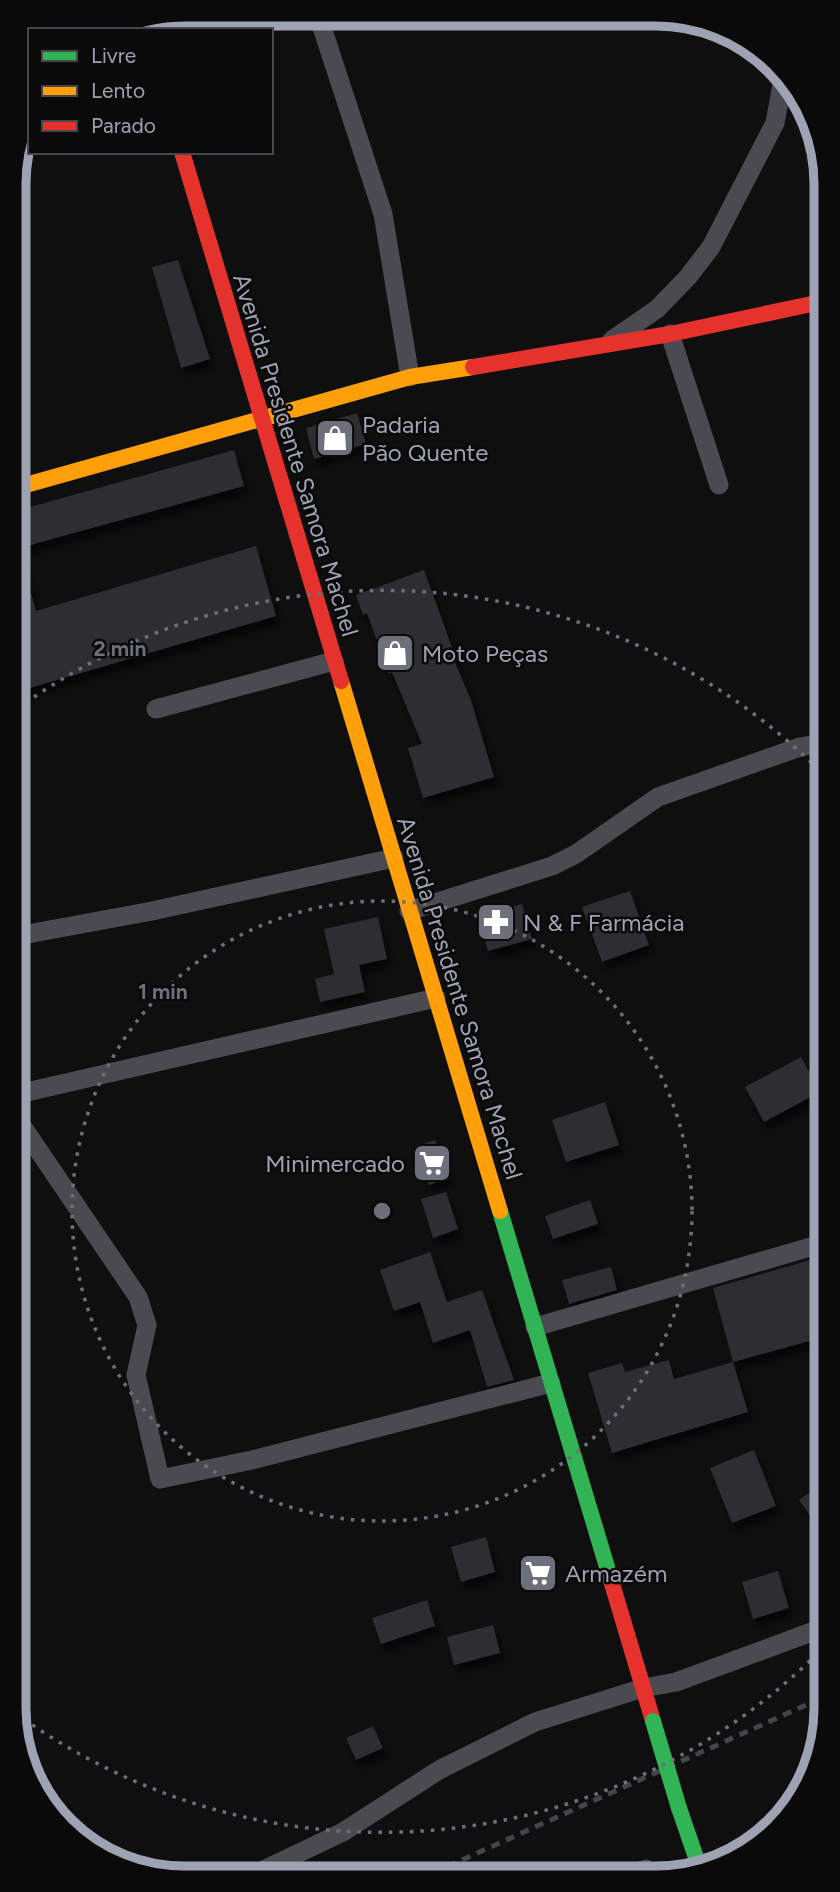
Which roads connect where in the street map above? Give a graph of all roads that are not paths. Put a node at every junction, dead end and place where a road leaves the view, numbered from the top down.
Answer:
1 (322, 26) edge
2 (781, 88) edge
3 (183, 154) edge
4 (814, 303) edge
5 (670, 334) junction
6 (610, 342) junction
7 (410, 377) junction
8 (261, 418) junction
9 (27, 485) edge
10 (719, 485) dead end
11 (334, 661) junction
12 (156, 709) dead end
13 (814, 745) edge
14 (394, 858) junction
15 (410, 911) junction
16 (27, 934) edge
17 (436, 998) junction
18 (26, 1092) edge
19 (26, 1132) edge
20 (813, 1246) edge
21 (535, 1326) junction
22 (551, 1383) junction
23 (813, 1631) edge
24 (643, 1688) junction
25 (695, 1860) edge
26 (272, 1866) edge

1 - 7 street
2 - 6 street
3 - 8 main road, Avenida Presidente Samora Machel
4 - 5 main road
5 - 6 main road
5 - 10 street
6 - 7 main road
7 - 8 main road
8 - 9 main road
8 - 11 main road, Avenida Presidente Samora Machel
11 - 12 street
11 - 14 main road, Avenida Presidente Samora Machel
13 - 15 street
14 - 15 main road, Avenida Presidente Samora Machel
14 - 16 street
15 - 17 main road, Avenida Presidente Samora Machel
17 - 18 street
17 - 21 main road, Avenida Presidente Samora Machel
19 - 22 street
20 - 21 street
21 - 22 main road, Avenida Presidente Samora Machel
22 - 24 main road, Avenida Presidente Samora Machel
23 - 24 street
24 - 25 main road, Avenida Presidente Samora Machel, bridge
24 - 26 street

